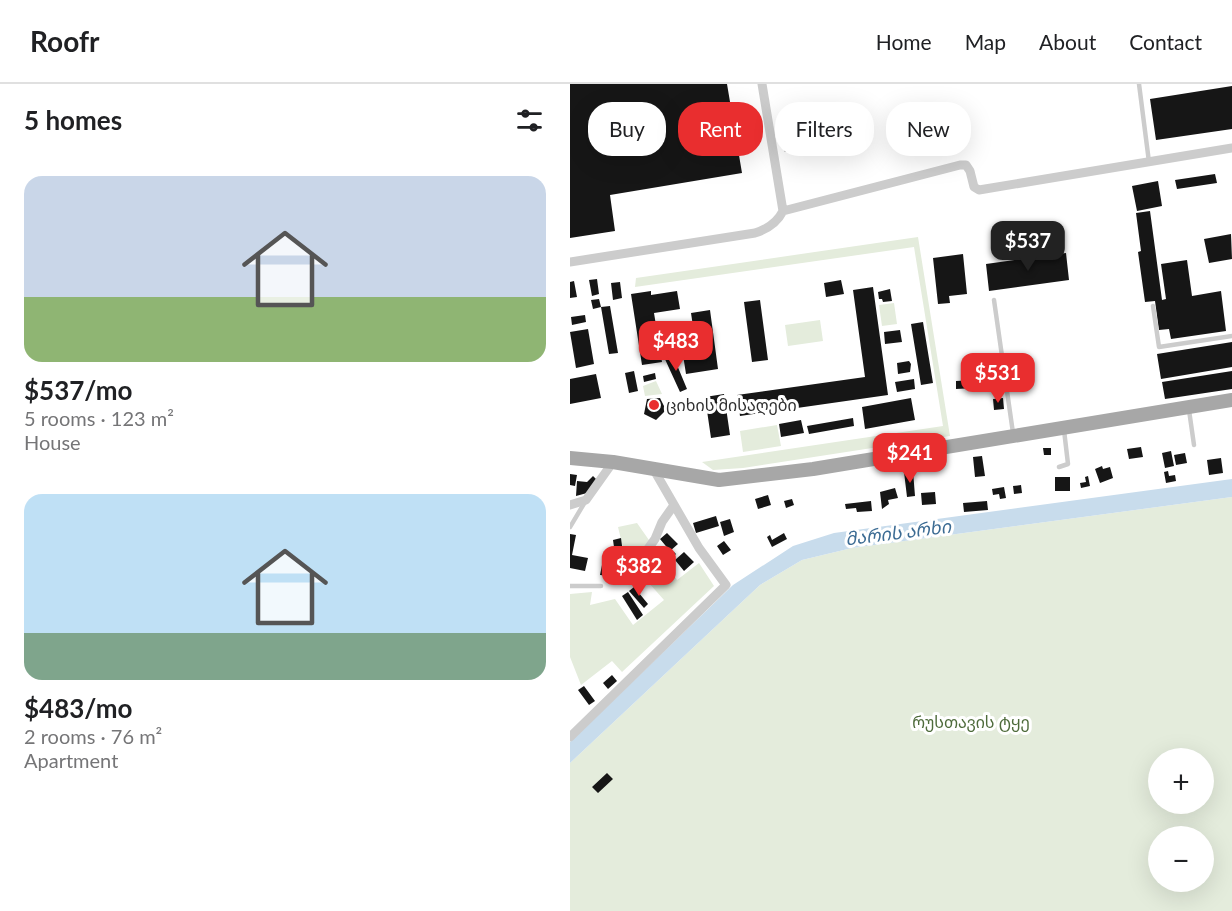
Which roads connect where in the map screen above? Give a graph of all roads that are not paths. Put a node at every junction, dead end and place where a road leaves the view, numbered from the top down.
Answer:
1 (762, 84) edge
2 (1139, 84) edge
3 (1232, 148) edge
4 (1149, 162) junction
5 (783, 211) junction
6 (570, 262) edge
7 (994, 300) dead end
8 (1153, 306) dead end
9 (1232, 336) edge
10 (1232, 400) edge
11 (1188, 407) junction
12 (1064, 427) junction
13 (1014, 435) junction
14 (1194, 445) dead end
15 (570, 458) edge
16 (613, 462) junction
17 (1059, 468) dead end
18 (654, 470) junction
19 (586, 500) junction
20 (570, 505) edge
21 (674, 506) junction
22 (570, 527) edge
23 (637, 564) dead end
24 (570, 586) edge
25 (601, 586) dead end
26 (572, 731) edge

1 - 5 street
2 - 4 lane
3 - 4 street
4 - 5 street
5 - 6 street
7 - 13 lane
8 - 9 lane
10 - 11 main road
11 - 12 main road
11 - 14 lane
12 - 13 main road
12 - 17 lane
13 - 18 main road
15 - 16 main road
16 - 18 main road
16 - 19 street
18 - 21 street
19 - 20 street
19 - 22 lane
21 - 23 street
21 - 26 street
24 - 25 lane

